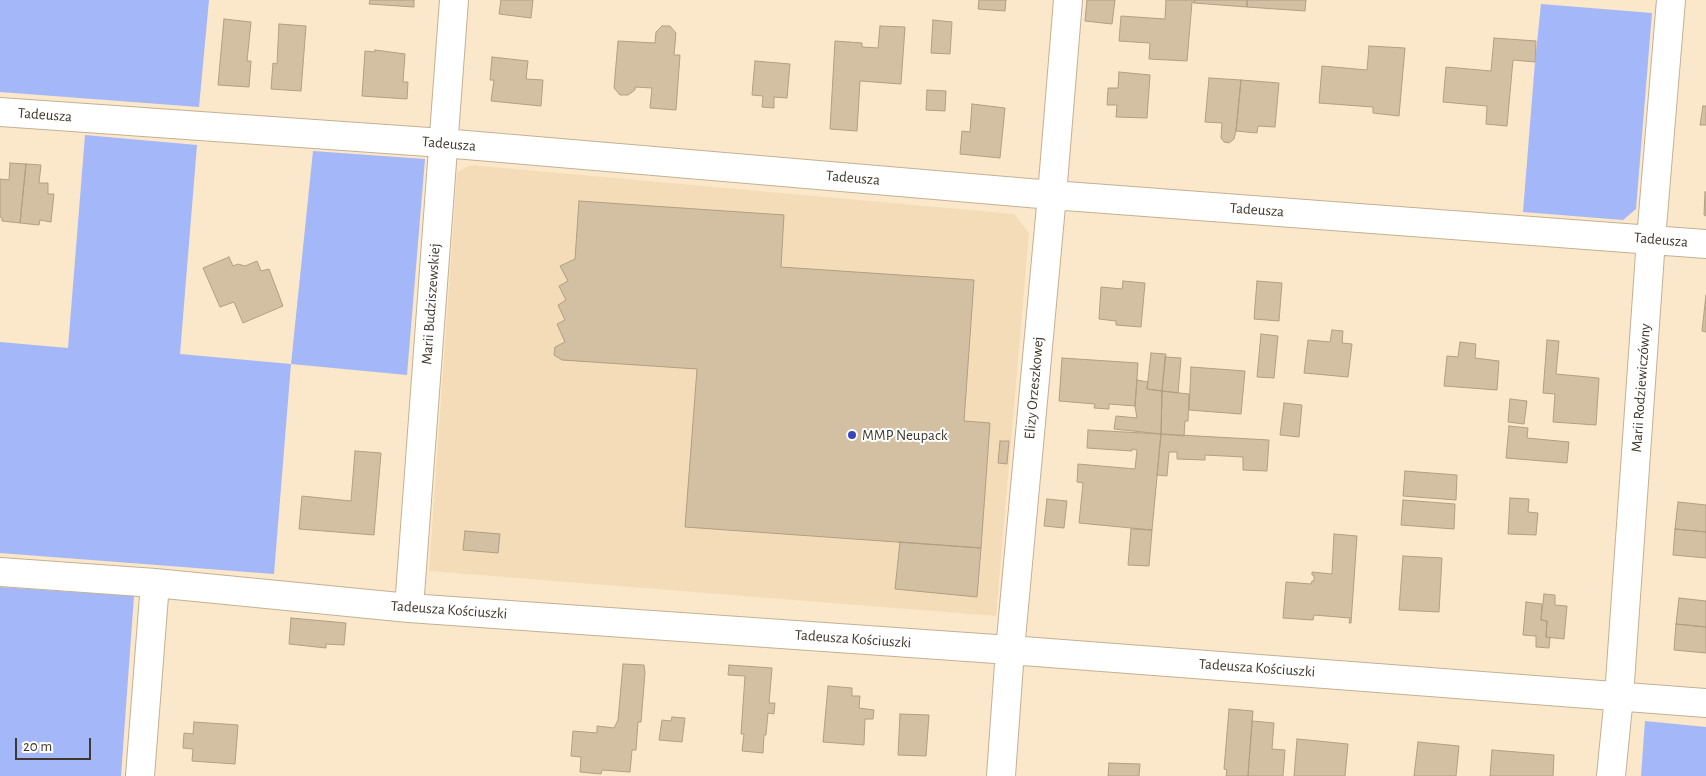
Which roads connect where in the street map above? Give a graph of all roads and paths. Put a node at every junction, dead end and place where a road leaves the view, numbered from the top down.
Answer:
1 (454, 0) edge
2 (1068, 0) edge
3 (1671, 0) edge
4 (0, 112) edge
5 (443, 143) junction
6 (1052, 195) junction
7 (1651, 239) junction
8 (1706, 244) edge
9 (0, 572) edge
10 (155, 584) junction
11 (409, 608) junction
12 (1010, 650) junction
13 (1619, 696) junction
14 (1706, 703) edge
15 (140, 776) edge
16 (1001, 776) edge
17 (1611, 776) edge

1 - 5 street, Marii Budziszewskiej
2 - 6 street, Elizy Orzeszkowej
3 - 7 street, Marii Rodziewiczówny
4 - 5 street, Tadeusza
5 - 6 street, Tadeusza
5 - 11 street, Marii Budziszewskiej
6 - 7 street, Tadeusza
6 - 12 street, Elizy Orzeszkowej
7 - 8 street, Tadeusza
7 - 13 street, Marii Rodziewiczówny
9 - 10 street, Tadeusza Kościuszki
10 - 11 street, Tadeusza Kościuszki
10 - 15 street
11 - 12 street, Tadeusza Kościuszki
12 - 13 street, Tadeusza Kościuszki
12 - 16 street, Elizy Orzeszkowej
13 - 14 street, Tadeusza Kościuszki
13 - 17 street, Marii Rodziewiczówny

